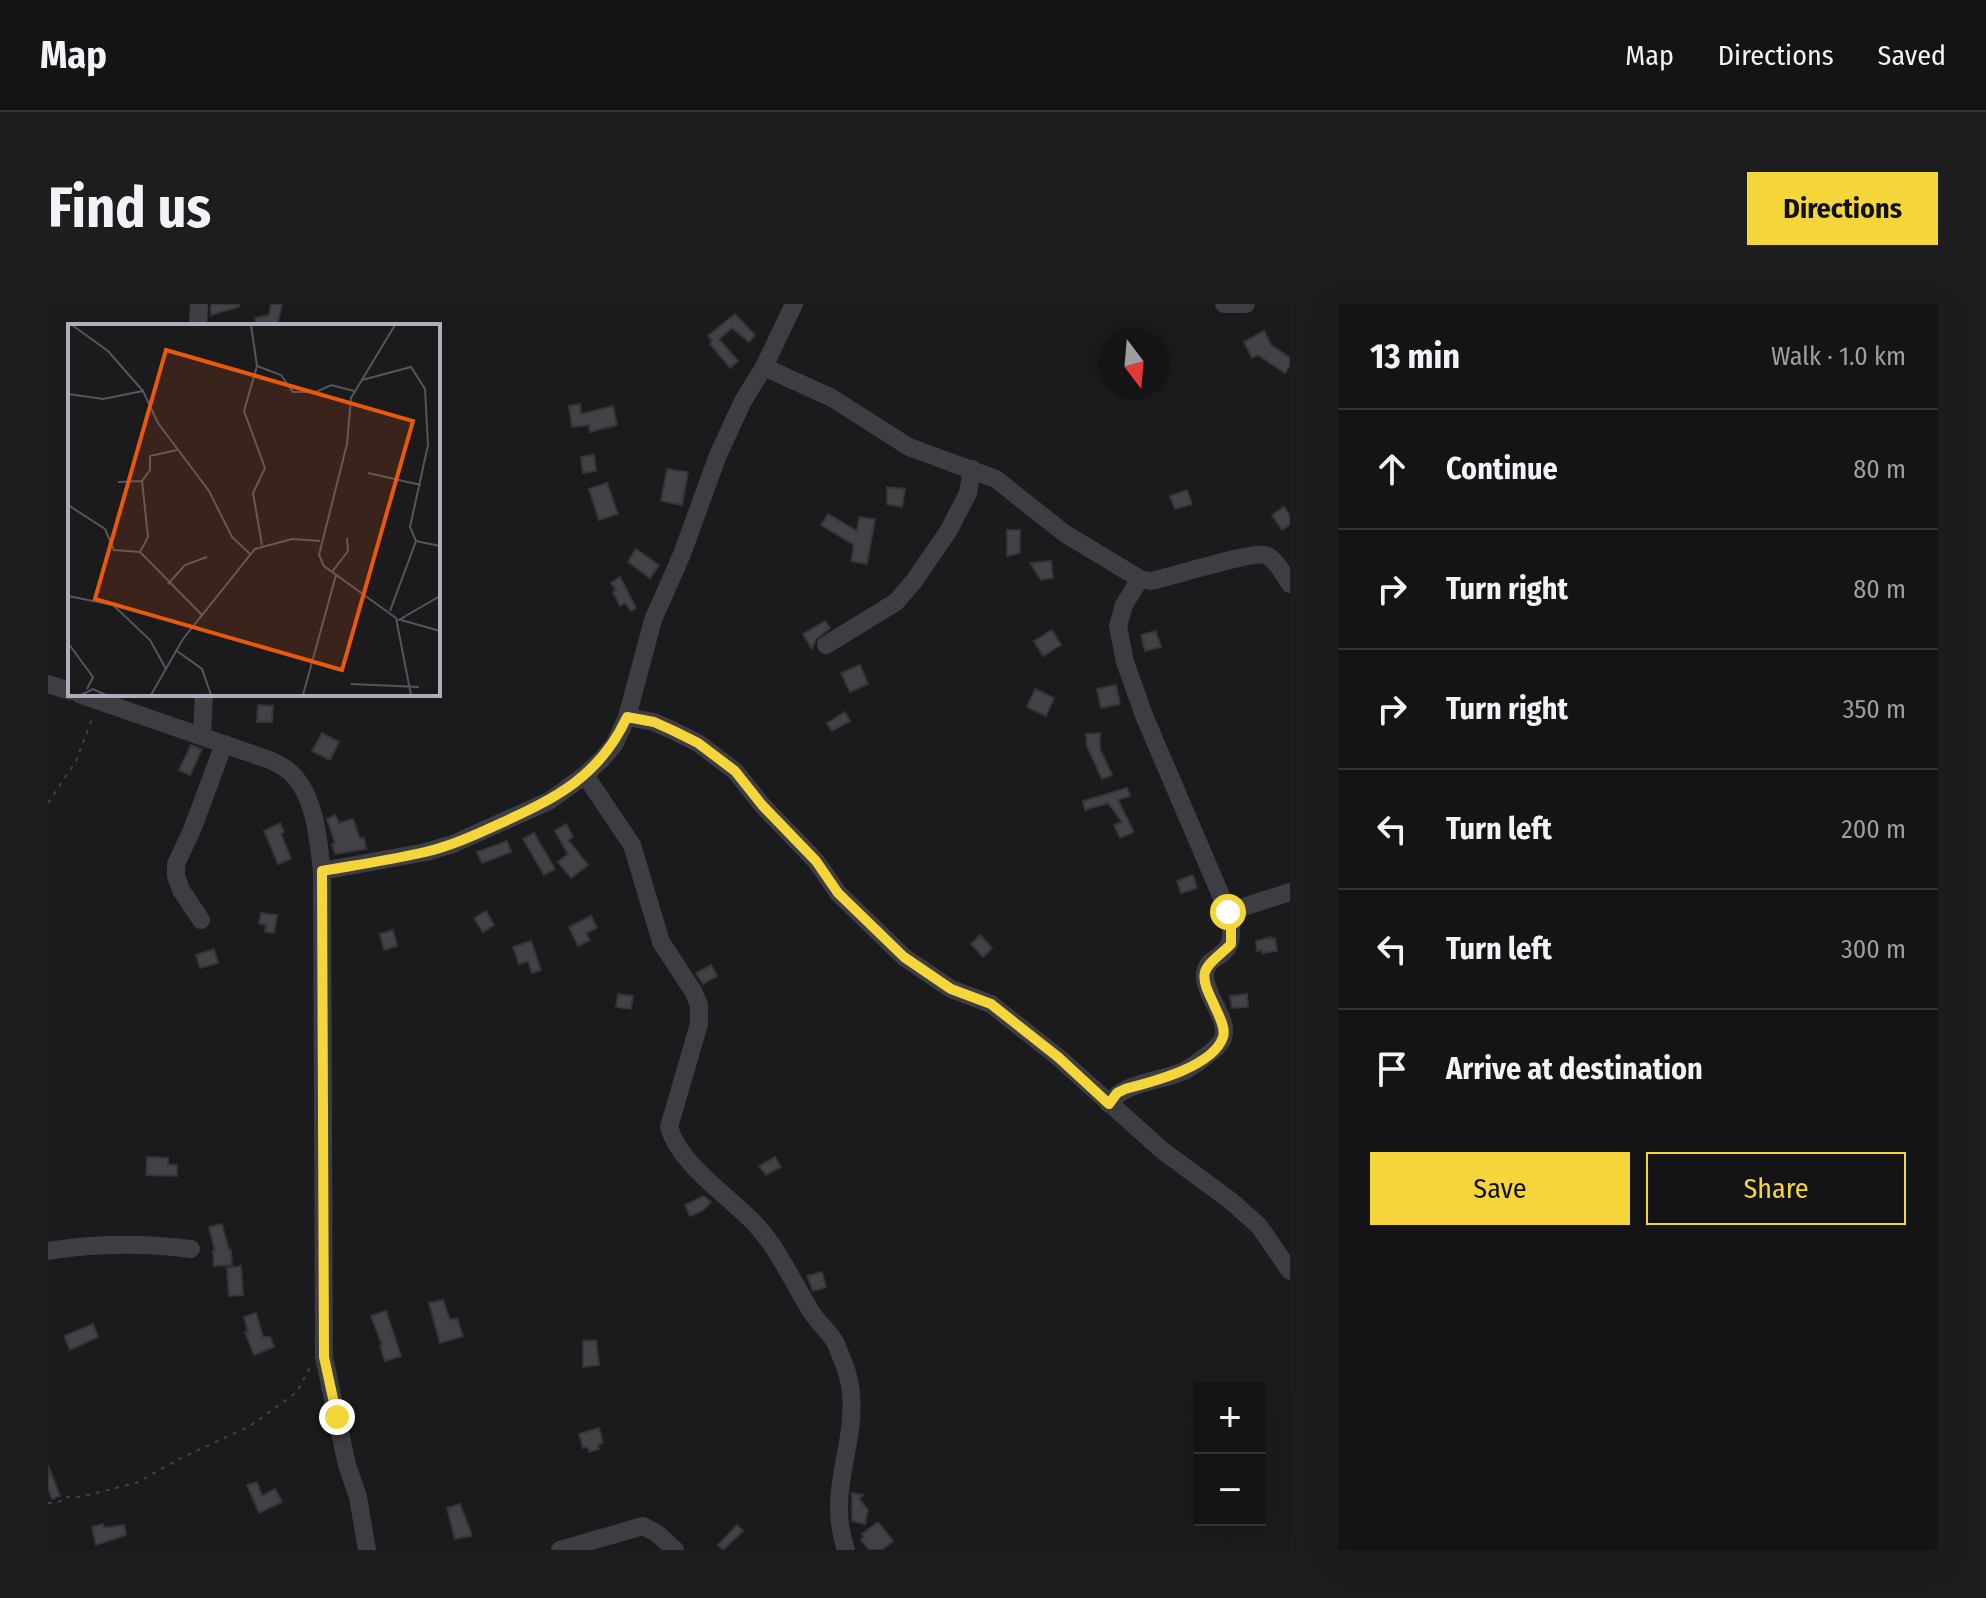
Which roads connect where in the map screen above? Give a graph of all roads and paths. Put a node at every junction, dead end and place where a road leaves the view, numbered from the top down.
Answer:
1 (199, 304) edge
2 (794, 304) edge
3 (1224, 304) edge
4 (1246, 304) edge
5 (198, 324) edge
6 (764, 367) junction
7 (972, 469) junction
8 (1140, 579) junction
9 (1290, 584) edge
10 (826, 645) dead end
11 (48, 684) edge
12 (68, 690) edge
13 (86, 696) edge
14 (204, 696) edge
15 (627, 717) junction
16 (202, 735) junction
17 (224, 744) junction
18 (585, 775) junction
19 (48, 803) edge
20 (322, 871) junction
21 (1290, 892) edge
22 (1228, 912) junction
23 (201, 920) dead end
24 (1109, 1104) junction
25 (191, 1249) dead end
26 (48, 1251) edge
27 (1290, 1271) edge
28 (324, 1357) junction
29 (48, 1503) edge
30 (367, 1550) edge
31 (560, 1550) edge
32 (675, 1550) edge
33 (846, 1550) edge

1 - 5 street
2 - 6 street
3 - 4 street
6 - 7 street
6 - 15 street
7 - 8 street
7 - 10 street
8 - 9 street
8 - 22 street
11 - 12 street
13 - 16 street
13 - 19 path
14 - 16 street
15 - 18 street
15 - 24 street
16 - 17 street
17 - 20 street
17 - 23 street
18 - 20 street
18 - 33 street
20 - 28 street
21 - 22 street
22 - 24 street
24 - 27 street
25 - 26 street
28 - 29 path
28 - 30 street
31 - 32 street

